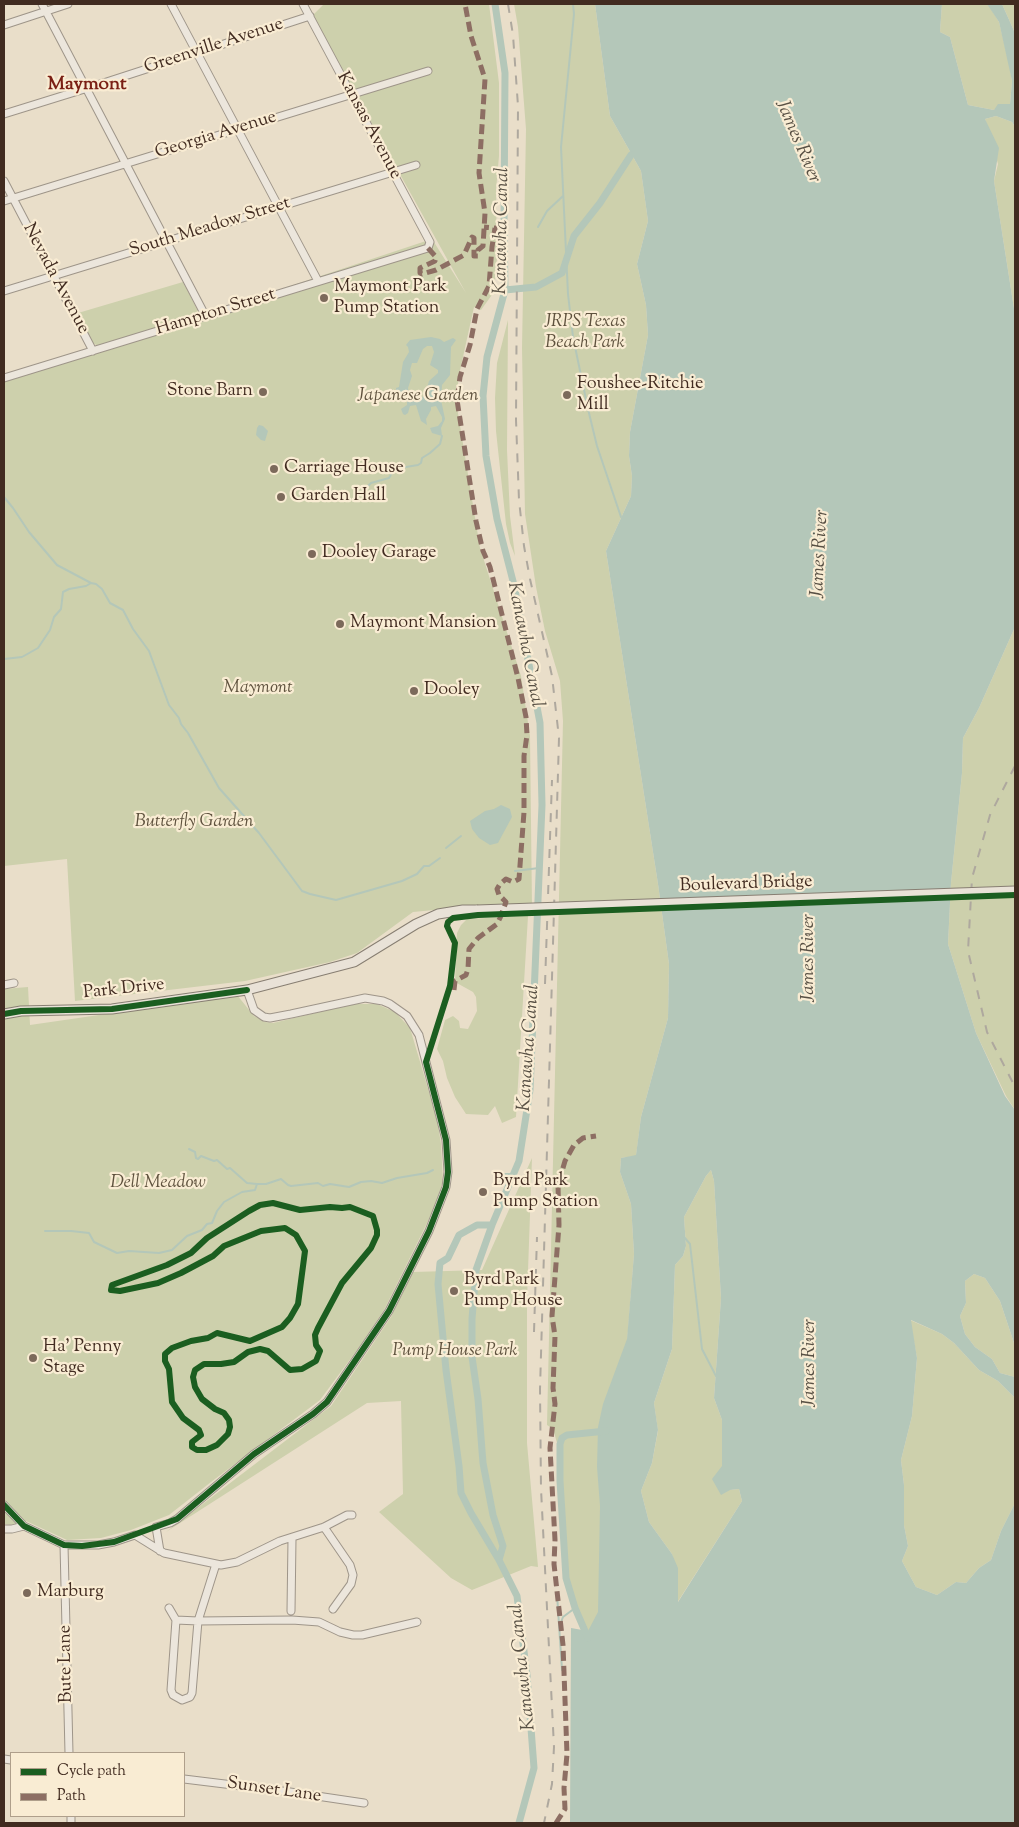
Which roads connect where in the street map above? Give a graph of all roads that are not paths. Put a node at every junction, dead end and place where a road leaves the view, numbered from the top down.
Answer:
1 (42, 4) edge
2 (68, 4) edge
3 (171, 4) edge
4 (303, 4) edge
5 (45, 11) junction
6 (310, 16) junction
7 (4, 24) edge
8 (197, 53) junction
9 (428, 71) dead end
10 (86, 88) junction
11 (352, 94) junction
12 (4, 114) edge
13 (238, 129) junction
14 (125, 164) junction
15 (416, 165) dead end
16 (392, 171) junction
17 (4, 182) edge
18 (13, 198) junction
19 (4, 201) edge
20 (279, 206) junction
21 (165, 241) junction
22 (428, 248) joint
23 (53, 276) junction
24 (318, 281) junction
25 (4, 291) edge
26 (205, 315) junction
27 (92, 351) junction
28 (4, 378) edge
29 (1015, 891) edge
30 (478, 910) joint
31 (14, 983) dead end
32 (4, 985) edge
33 (247, 990) junction
34 (4, 1014) edge
35 (4, 1505) edge
36 (352, 1514) dead end
37 (24, 1526) junction
38 (324, 1528) junction
39 (4, 1529) edge
40 (292, 1538) junction
41 (64, 1545) junction
42 (160, 1551) junction
43 (216, 1564) junction
44 (169, 1608) dead end
45 (333, 1609) dead end
46 (291, 1611) dead end
47 (176, 1620) junction
48 (198, 1621) junction
49 (417, 1622) dead end
50 (69, 1752) edge
51 (185, 1779) edge
52 (364, 1803) dead end

1 - 5 street
2 - 5 street
3 - 8 street
4 - 6 street, Kansas Avenue
5 - 7 street
5 - 10 street
6 - 8 street, Greenville Avenue
6 - 11 street, Kansas Avenue
8 - 10 street, Greenville Avenue
8 - 13 street
9 - 11 street, Georgia Avenue
10 - 12 street, Greenville Avenue
10 - 14 street
11 - 13 street, Georgia Avenue
11 - 16 street, Kansas Avenue
13 - 14 street, Georgia Avenue
13 - 20 street
14 - 18 street, Georgia Avenue
14 - 21 street
15 - 16 street, South Meadow Street
16 - 20 street, South Meadow Street
16 - 22 street, Kansas Avenue
17 - 18 street, Nevada Avenue
18 - 19 street, Georgia Avenue
18 - 23 street, Nevada Avenue
20 - 21 street, South Meadow Street
20 - 24 street
21 - 23 street, South Meadow Street
21 - 26 street
22 - 24 street, Hampton Street
23 - 25 street, South Meadow Street
23 - 27 street, Nevada Avenue
24 - 26 street, Hampton Street
26 - 27 street, Hampton Street
27 - 28 street, Hampton Street
29 - 30 main road, Boulevard Bridge, bridge
30 - 33 main road, Park Drive
31 - 32 street
33 - 34 main road, Park Drive
33 - 42 street
35 - 37 street
36 - 38 street
37 - 39 street
37 - 41 street
38 - 40 street
38 - 45 street
40 - 43 street
40 - 46 street
41 - 42 street
41 - 50 street, Bute Lane
42 - 43 street
43 - 48 street
44 - 47 street
47 - 48 street
47 - 48 street
48 - 49 street
51 - 52 street, Sunset Lane

